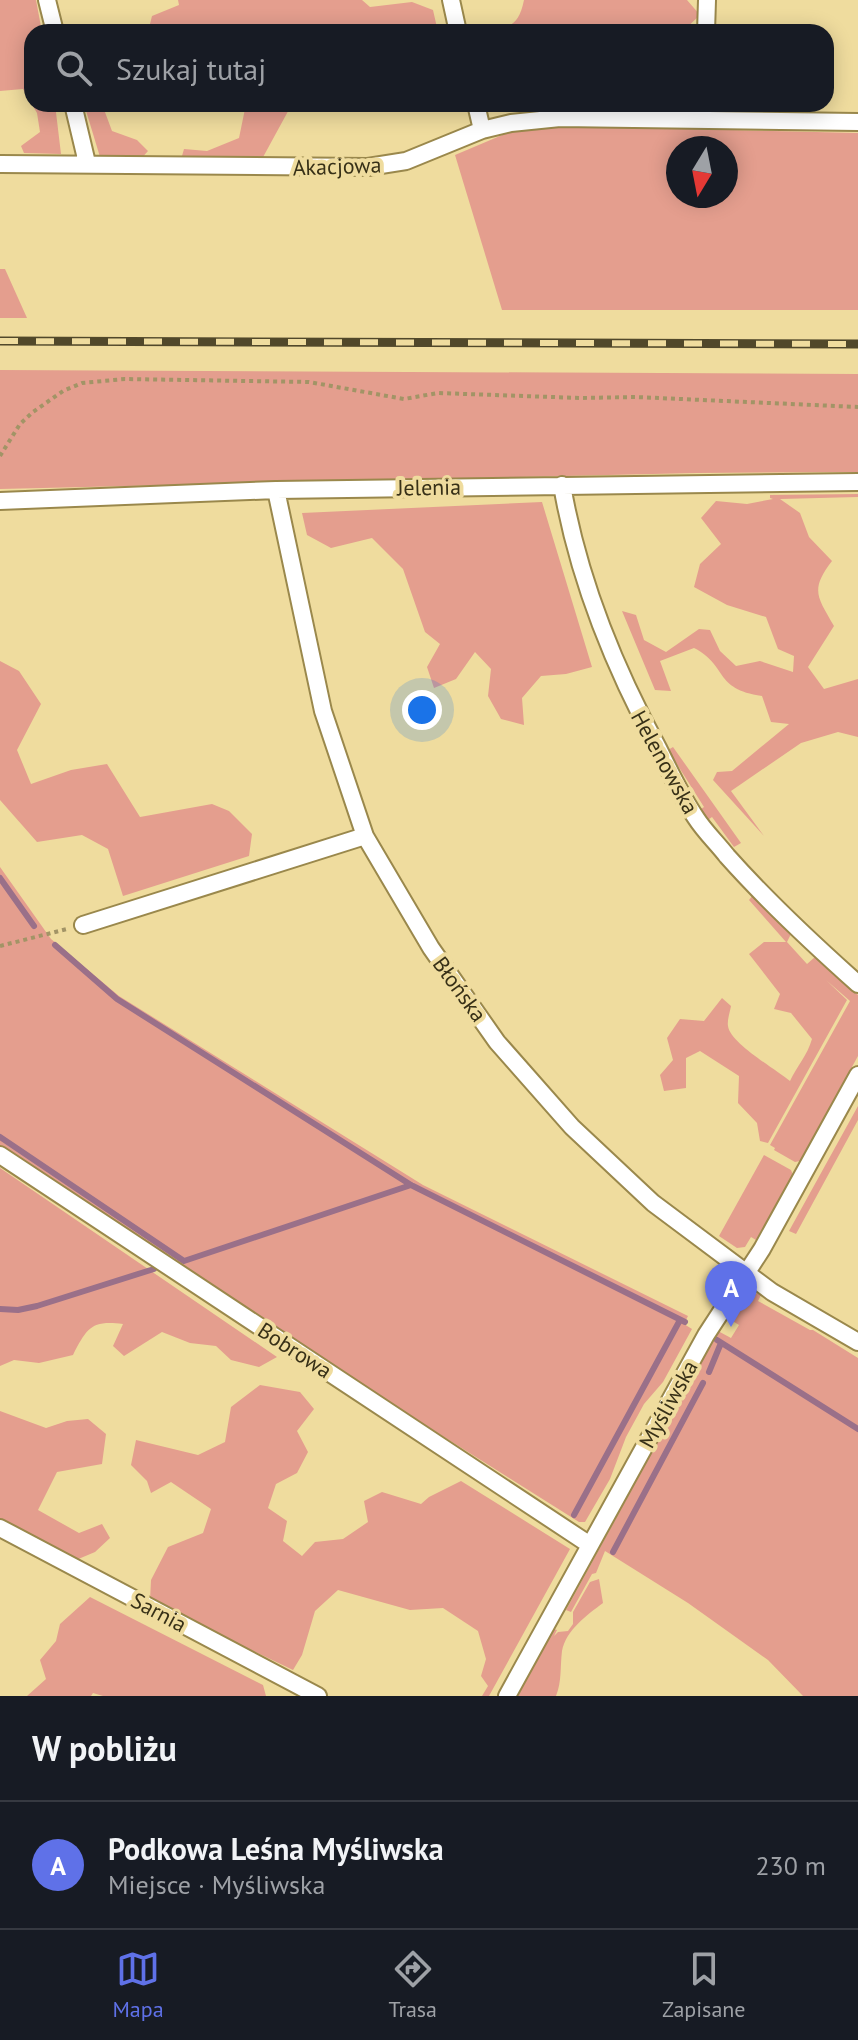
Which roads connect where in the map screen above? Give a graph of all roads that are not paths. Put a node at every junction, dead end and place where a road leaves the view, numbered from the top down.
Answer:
1 (47, 0) edge
2 (451, 0) edge
3 (707, 0) edge
4 (53, 24) edge
5 (456, 24) edge
6 (706, 24) edge
7 (75, 112) edge
8 (478, 112) edge
9 (704, 112) edge
10 (858, 122) edge
11 (482, 130) junction
12 (87, 163) junction
13 (0, 164) edge
14 (858, 482) edge
15 (562, 485) junction
16 (276, 490) junction
17 (0, 501) edge
18 (365, 836) junction
19 (83, 925) road end
20 (858, 984) edge
21 (858, 1075) edge
22 (0, 1155) edge
23 (746, 1274) junction
24 (858, 1342) edge
25 (0, 1528) edge
26 (590, 1545) junction
27 (318, 1696) edge
28 (507, 1696) edge

1 - 4 street
2 - 5 street
3 - 6 street
7 - 12 street
8 - 11 street
9 - 10 street, Akacjowa
9 - 11 street, Akacjowa
11 - 12 street, Akacjowa
12 - 13 street, Akacjowa
14 - 15 street, Jelenia
15 - 16 street, Jelenia
15 - 20 street, Helenowska
16 - 17 street, Jelenia
16 - 18 street, Błońska
18 - 19 street
18 - 23 street, Błońska
21 - 23 street, Myśliwska
22 - 26 street, Bobrowa
23 - 24 street, Błońska
23 - 26 street, Myśliwska
25 - 27 street, Sarnia
26 - 28 street, Myśliwska

